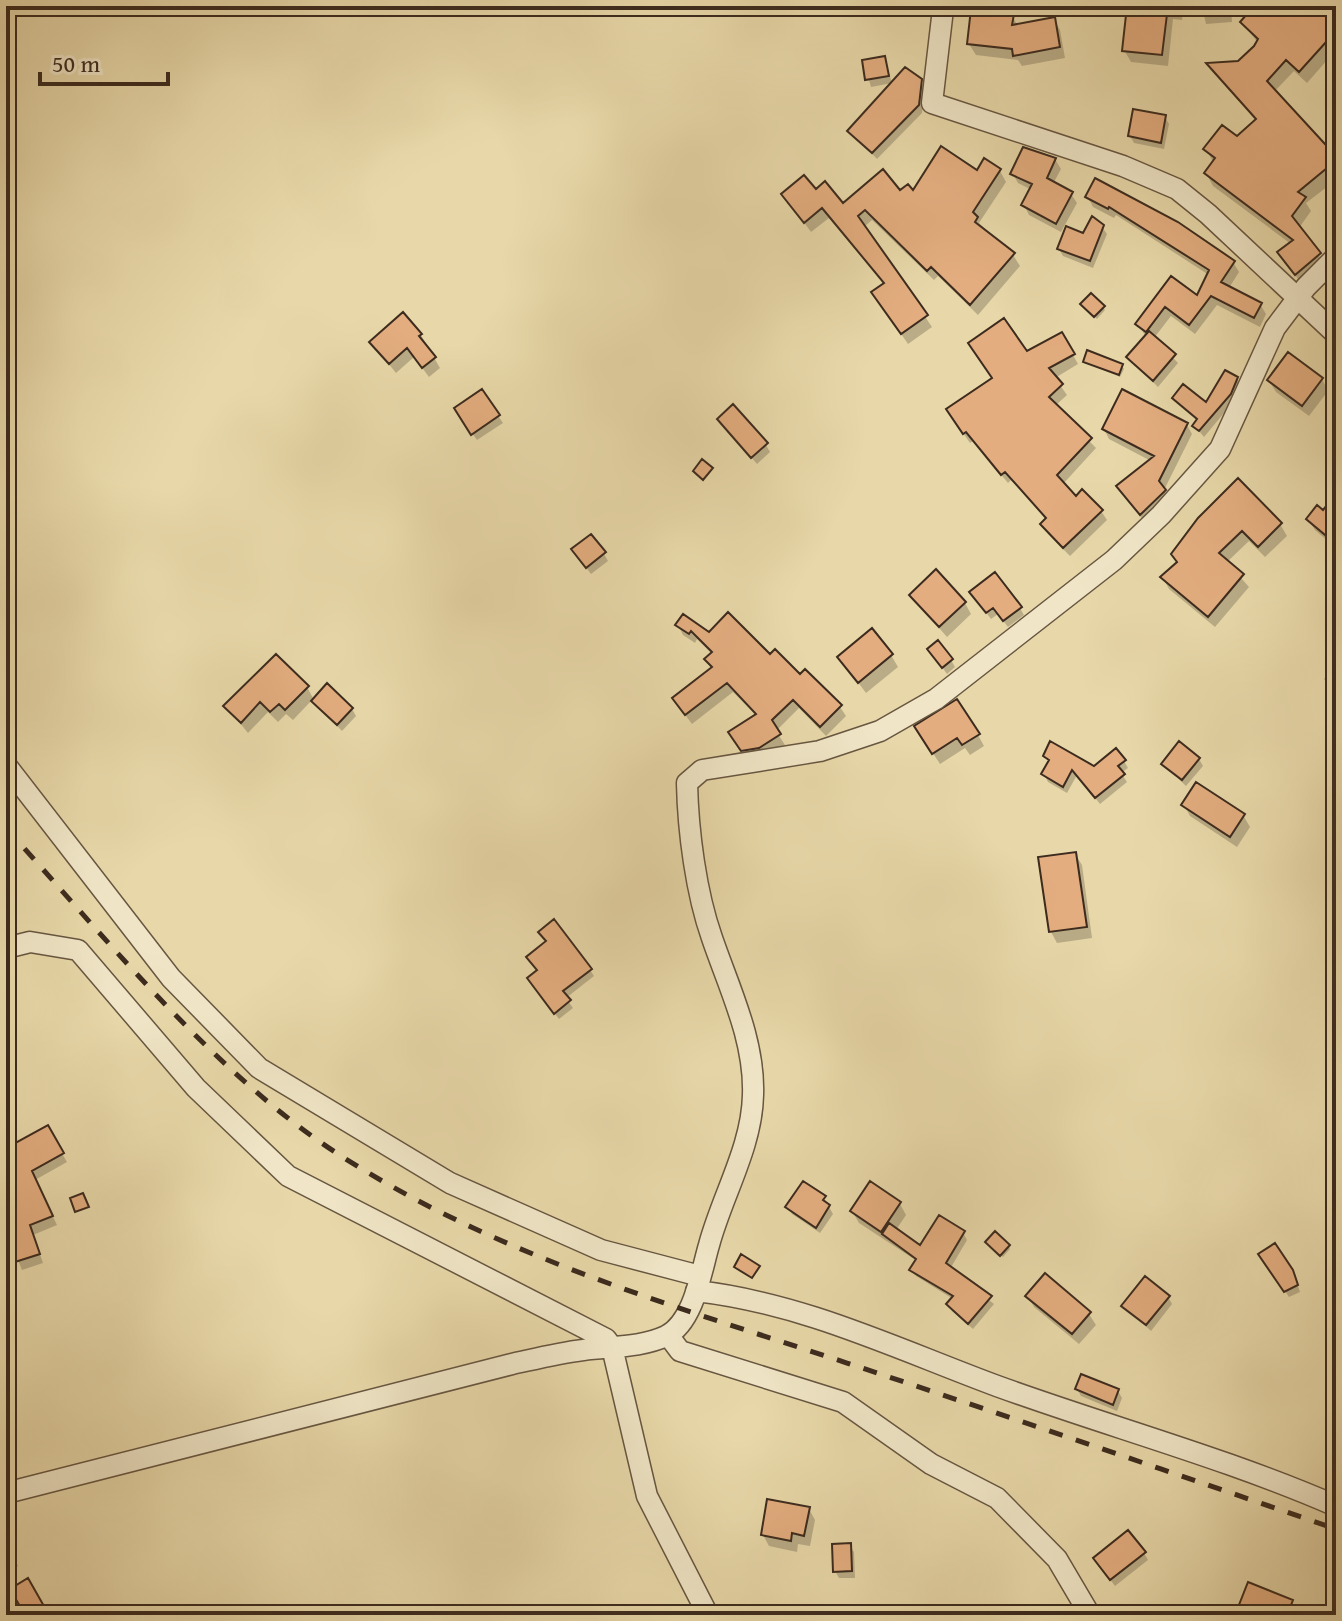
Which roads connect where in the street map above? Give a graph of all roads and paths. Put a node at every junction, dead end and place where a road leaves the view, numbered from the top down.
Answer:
1 (943, 9) dead end
2 (1336, 257) edge
3 (1299, 297) junction
4 (1336, 334) edge
5 (6, 765) edge
6 (6, 948) edge
7 (698, 1284) junction
8 (668, 1335) junction
9 (612, 1347) junction
10 (6, 1493) edge
11 (1336, 1506) edge
12 (708, 1615) edge
13 (1090, 1615) edge

1 - 3 street
2 - 3 street
3 - 4 street
3 - 7 street
5 - 7 street
6 - 9 street
7 - 8 street
7 - 11 street
8 - 9 street
8 - 13 street
9 - 10 street
9 - 12 street

